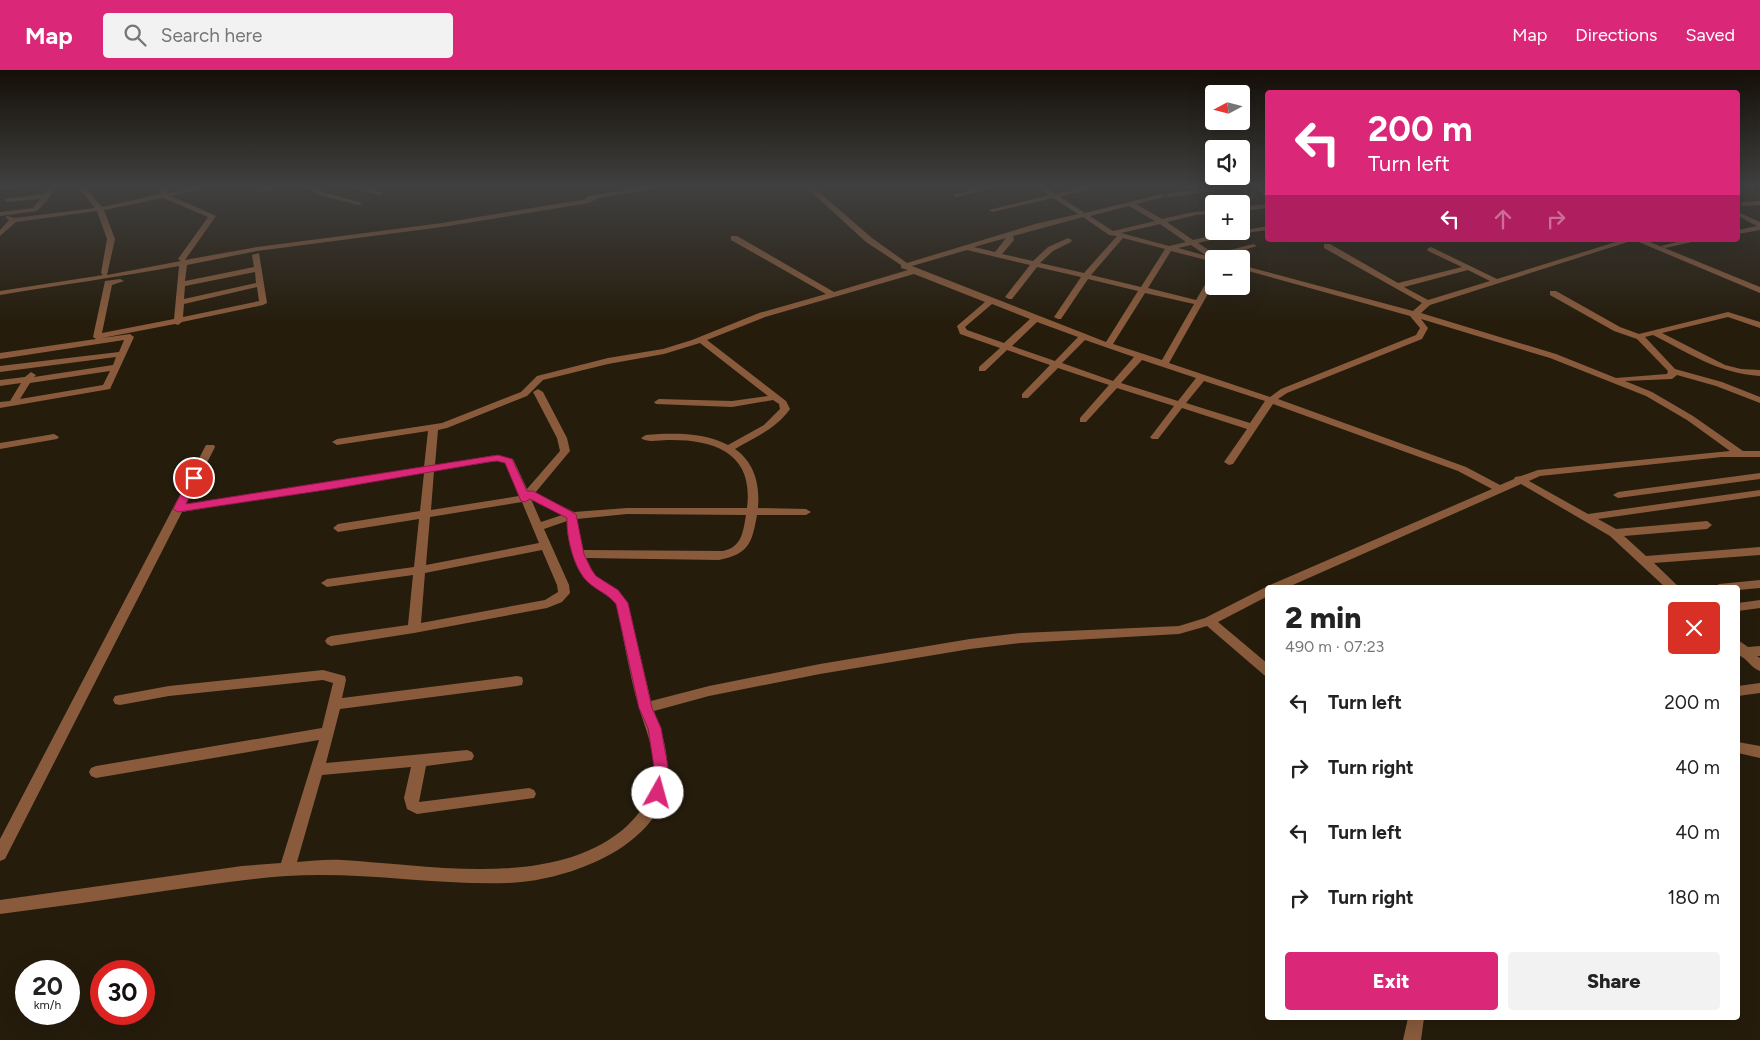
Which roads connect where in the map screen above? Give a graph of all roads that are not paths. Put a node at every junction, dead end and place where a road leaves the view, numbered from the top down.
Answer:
1 (108, 231) edge
2 (203, 231) edge
3 (393, 231) edge
4 (859, 231) edge
5 (1022, 231) edge
6 (1109, 231) edge
7 (1119, 231) edge
8 (1176, 231) edge
9 (1112, 233) junction
10 (1009, 235) junction
11 (1121, 236) junction
12 (734, 238) dead end
13 (1205, 239) edge
14 (1068, 240) dead end
15 (1193, 242) junction
16 (1624, 242) edge
17 (1643, 242) edge
18 (1655, 242) edge
19 (1686, 242) edge
20 (1253, 246) dead end
21 (1327, 246) dead end
22 (1665, 246) junction
23 (967, 248) junction
24 (1169, 248) junction
25 (1431, 249) dead end
26 (1239, 250) edge
27 (1205, 252) edge
28 (256, 255) dead end
29 (997, 256) junction
30 (1205, 256) edge
31 (183, 263) junction
32 (1035, 264) junction
33 (904, 266) junction
34 (258, 268) junction
35 (1469, 268) junction
36 (1250, 270) edge
37 (914, 271) junction
38 (105, 273) junction
39 (135, 275) junction
40 (1086, 276) junction
41 (90, 278) junction
42 (1498, 282) junction
43 (182, 284) junction
44 (260, 284) junction
45 (1760, 285) edge
46 (1397, 286) junction
47 (1142, 289) junction
48 (1760, 290) edge
49 (1205, 292) edge
50 (0, 293) edge
51 (1553, 293) dead end
52 (834, 295) junction
53 (1009, 297) dead end
54 (991, 301) junction
55 (180, 302) junction
56 (1199, 303) junction
57 (1427, 303) junction
58 (1414, 315) junction
59 (1058, 317) dead end
60 (1036, 318) junction
61 (178, 322) junction
62 (1760, 325) edge
63 (1656, 333) junction
64 (1083, 337) junction
65 (1640, 337) junction
66 (700, 339) junction
67 (1005, 346) junction
68 (1108, 346) junction
69 (47, 349) junction
70 (122, 354) junction
71 (0, 356) edge
72 (1140, 356) junction
73 (37, 364) junction
74 (1056, 364) junction
75 (1164, 364) junction
76 (116, 367) junction
77 (0, 369) edge
78 (982, 369) dead end
79 (1672, 371) junction
80 (1760, 372) edge
81 (1202, 377) junction
82 (1614, 379) junction
83 (28, 380) junction
84 (0, 383) edge
85 (1114, 384) junction
86 (538, 392) dead end
87 (1025, 396) dead end
88 (775, 397) junction
89 (1271, 400) junction
90 (1760, 400) edge
91 (660, 402) dead end
92 (14, 403) junction
93 (0, 405) edge
94 (1180, 405) junction
95 (1082, 420) dead end
96 (1252, 427) junction
97 (433, 428) junction
98 (54, 437) dead end
99 (1156, 437) dead end
100 (646, 438) dead end
101 (337, 442) dead end
102 (0, 446) edge
103 (210, 447) dead end
104 (728, 448) junction
105 (1739, 453) junction
106 (1760, 454) edge
107 (1229, 462) dead end
108 (428, 468) junction
109 (1760, 476) edge
110 (1519, 480) junction
111 (1738, 480) junction
112 (1499, 489) junction
113 (1618, 495) dead end
114 (1758, 495) edge
115 (527, 496) junction
116 (178, 509) junction
117 (752, 512) junction
118 (806, 512) dead end
119 (424, 514) junction
120 (572, 516) junction
121 (1588, 517) junction
122 (1707, 525) dead end
123 (537, 527) junction
124 (338, 528) dead end
125 (1614, 533) junction
126 (545, 546) junction
127 (1760, 551) edge
128 (578, 554) junction
129 (1643, 560) junction
130 (419, 570) junction
131 (327, 583) dead end
132 (1760, 584) edge
133 (1281, 585) edge
134 (1671, 585) edge
135 (1740, 586) edge
136 (1265, 593) edge
137 (1760, 604) edge
138 (1740, 607) edge
139 (1209, 621) junction
140 (414, 629) junction
141 (331, 641) dead end
142 (1740, 650) edge
143 (1760, 650) edge
144 (1760, 666) edge
145 (1265, 669) edge
146 (516, 681) dead end
147 (1760, 688) edge
148 (1740, 691) edge
149 (120, 700) dead end
150 (336, 704) junction
151 (646, 708) junction
152 (328, 733) junction
153 (1740, 748) edge
154 (1760, 752) edge
155 (467, 756) dead end
156 (420, 760) junction
157 (317, 770) junction
158 (96, 772) dead end
159 (529, 794) dead end
160 (0, 854) edge
161 (287, 869) junction
162 (0, 907) edge
163 (1416, 1020) edge
164 (1412, 1040) edge

1 - 38 street
2 - 31 street
3 - 31 street
4 - 33 street
5 - 10 street
6 - 9 street
7 - 9 street
8 - 15 street
9 - 11 street
10 - 23 street
10 - 29 street
11 - 24 street
11 - 40 street
12 - 52 street
13 - 15 street
14 - 32 street
15 - 24 street
15 - 27 street
16 - 42 street
17 - 48 street
18 - 22 street
19 - 22 street
20 - 26 street
21 - 46 street
22 - 45 street
23 - 29 street
23 - 33 street
24 - 30 street
24 - 47 street
25 - 35 street
28 - 34 street
29 - 32 street
31 - 38 street
31 - 39 street
31 - 43 street
32 - 40 street
32 - 53 street
33 - 37 street
34 - 43 street
34 - 44 street
35 - 42 street
35 - 46 street
36 - 58 street
37 - 52 street
37 - 54 street
38 - 41 street
39 - 41 street
39 - 61 street
40 - 47 street
40 - 59 street
41 - 50 street
42 - 57 street
43 - 55 street
44 - 55 street
44 - 61 street
46 - 57 street
47 - 56 street
47 - 68 street
49 - 56 street
51 - 65 street
52 - 66 street
54 - 60 street
54 - 67 street
55 - 61 street
56 - 75 street
57 - 58 street
58 - 82 street
58 - 89 street
60 - 64 street
60 - 67 street
62 - 63 street
63 - 65 street
63 - 80 street
64 - 68 street
64 - 74 street
65 - 79 street
66 - 88 street
66 - 97 street
67 - 74 street
67 - 78 street
68 - 72 street
69 - 70 street
69 - 71 street
69 - 73 street
70 - 73 street
70 - 76 street
72 - 75 street
72 - 85 street
73 - 77 street
73 - 83 street
74 - 85 street
74 - 87 street
75 - 81 street
76 - 83 street
76 - 92 street
79 - 82 street
79 - 90 street
81 - 89 street
81 - 94 street
82 - 105 street
83 - 84 street
83 - 92 street
85 - 94 street
85 - 95 street
86 - 115 street
88 - 91 street
88 - 104 street
89 - 96 street
89 - 112 street
92 - 93 street
94 - 96 street
94 - 99 street
96 - 107 street
97 - 101 street
97 - 108 street
98 - 102 street
100 - 104 street
103 - 116 street
104 - 117 street
105 - 106 street
105 - 110 street
108 - 115 street
108 - 116 street
108 - 119 street
109 - 111 street
110 - 112 street
110 - 121 street
111 - 113 street
111 - 114 street
112 - 133 street
114 - 121 street
115 - 119 street
115 - 120 street
115 - 123 street
116 - 160 street
117 - 118 street
117 - 120 street
117 - 128 street
119 - 124 street
119 - 130 street
120 - 123 street
120 - 128 street
121 - 125 street
122 - 125 street
123 - 126 street
125 - 129 street
126 - 130 street
126 - 140 street
127 - 129 street
128 - 151 street
129 - 134 street
130 - 131 street
130 - 140 street
132 - 135 street
136 - 139 street
137 - 138 street
139 - 145 street
139 - 151 street
140 - 141 street
142 - 143 street
142 - 144 street
146 - 150 street
147 - 148 street
149 - 150 street
150 - 152 street
151 - 161 street
152 - 157 street
152 - 158 street
153 - 154 street
155 - 156 street
156 - 157 street
156 - 159 street
157 - 161 street
161 - 162 street
163 - 164 street

